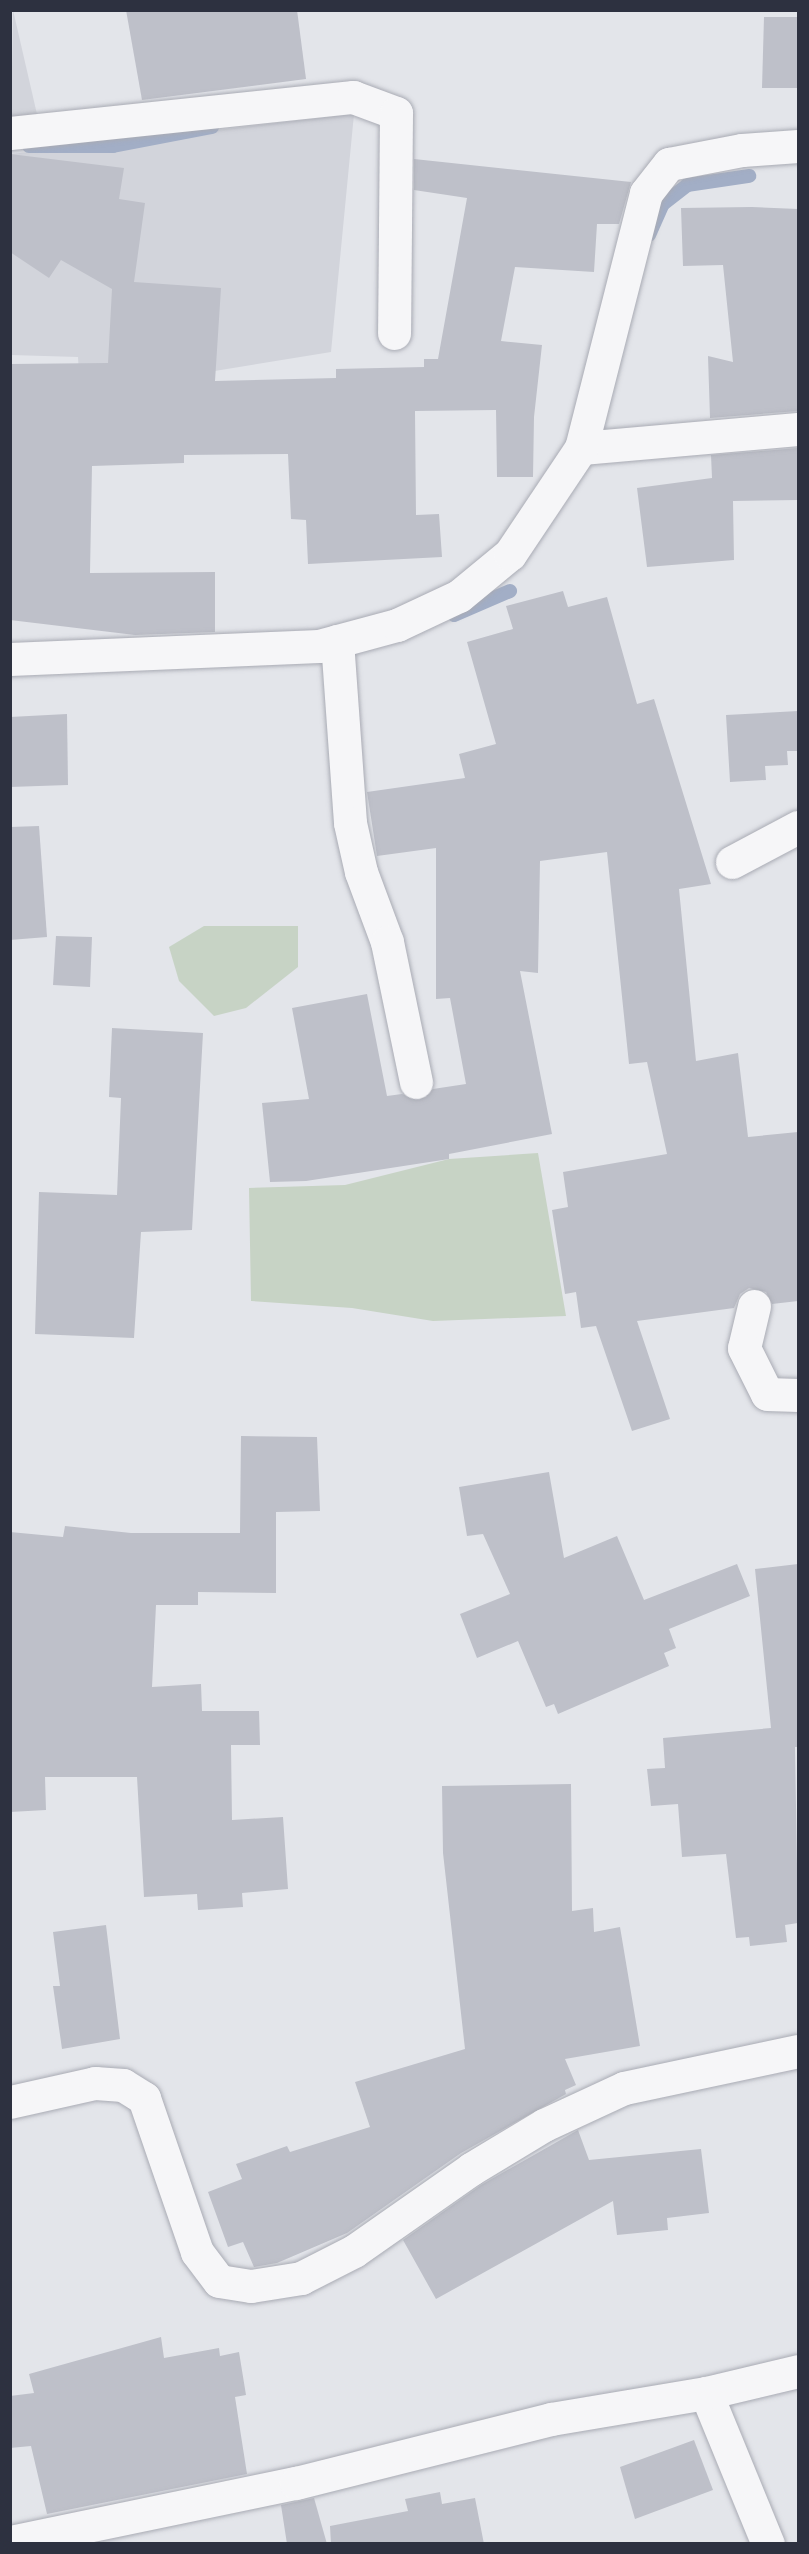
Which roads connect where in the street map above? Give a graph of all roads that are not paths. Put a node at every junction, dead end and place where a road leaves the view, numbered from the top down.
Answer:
1 (10, 133) edge
2 (798, 146) edge
3 (394, 333) dead end
4 (798, 429) edge
5 (581, 448) junction
6 (337, 642) junction
7 (10, 659) edge
8 (798, 827) edge
9 (732, 862) dead end
10 (416, 1082) dead end
11 (754, 1306) dead end
12 (798, 1395) edge
13 (798, 2051) edge
14 (10, 2102) edge
15 (798, 2371) edge
16 (706, 2393) junction
17 (10, 2542) edge
18 (768, 2544) edge

1 - 3 street
2 - 5 street
4 - 5 street
5 - 6 street
6 - 7 street
6 - 10 street
8 - 9 street
11 - 12 street
13 - 14 street
15 - 16 street
16 - 17 street
16 - 18 street

